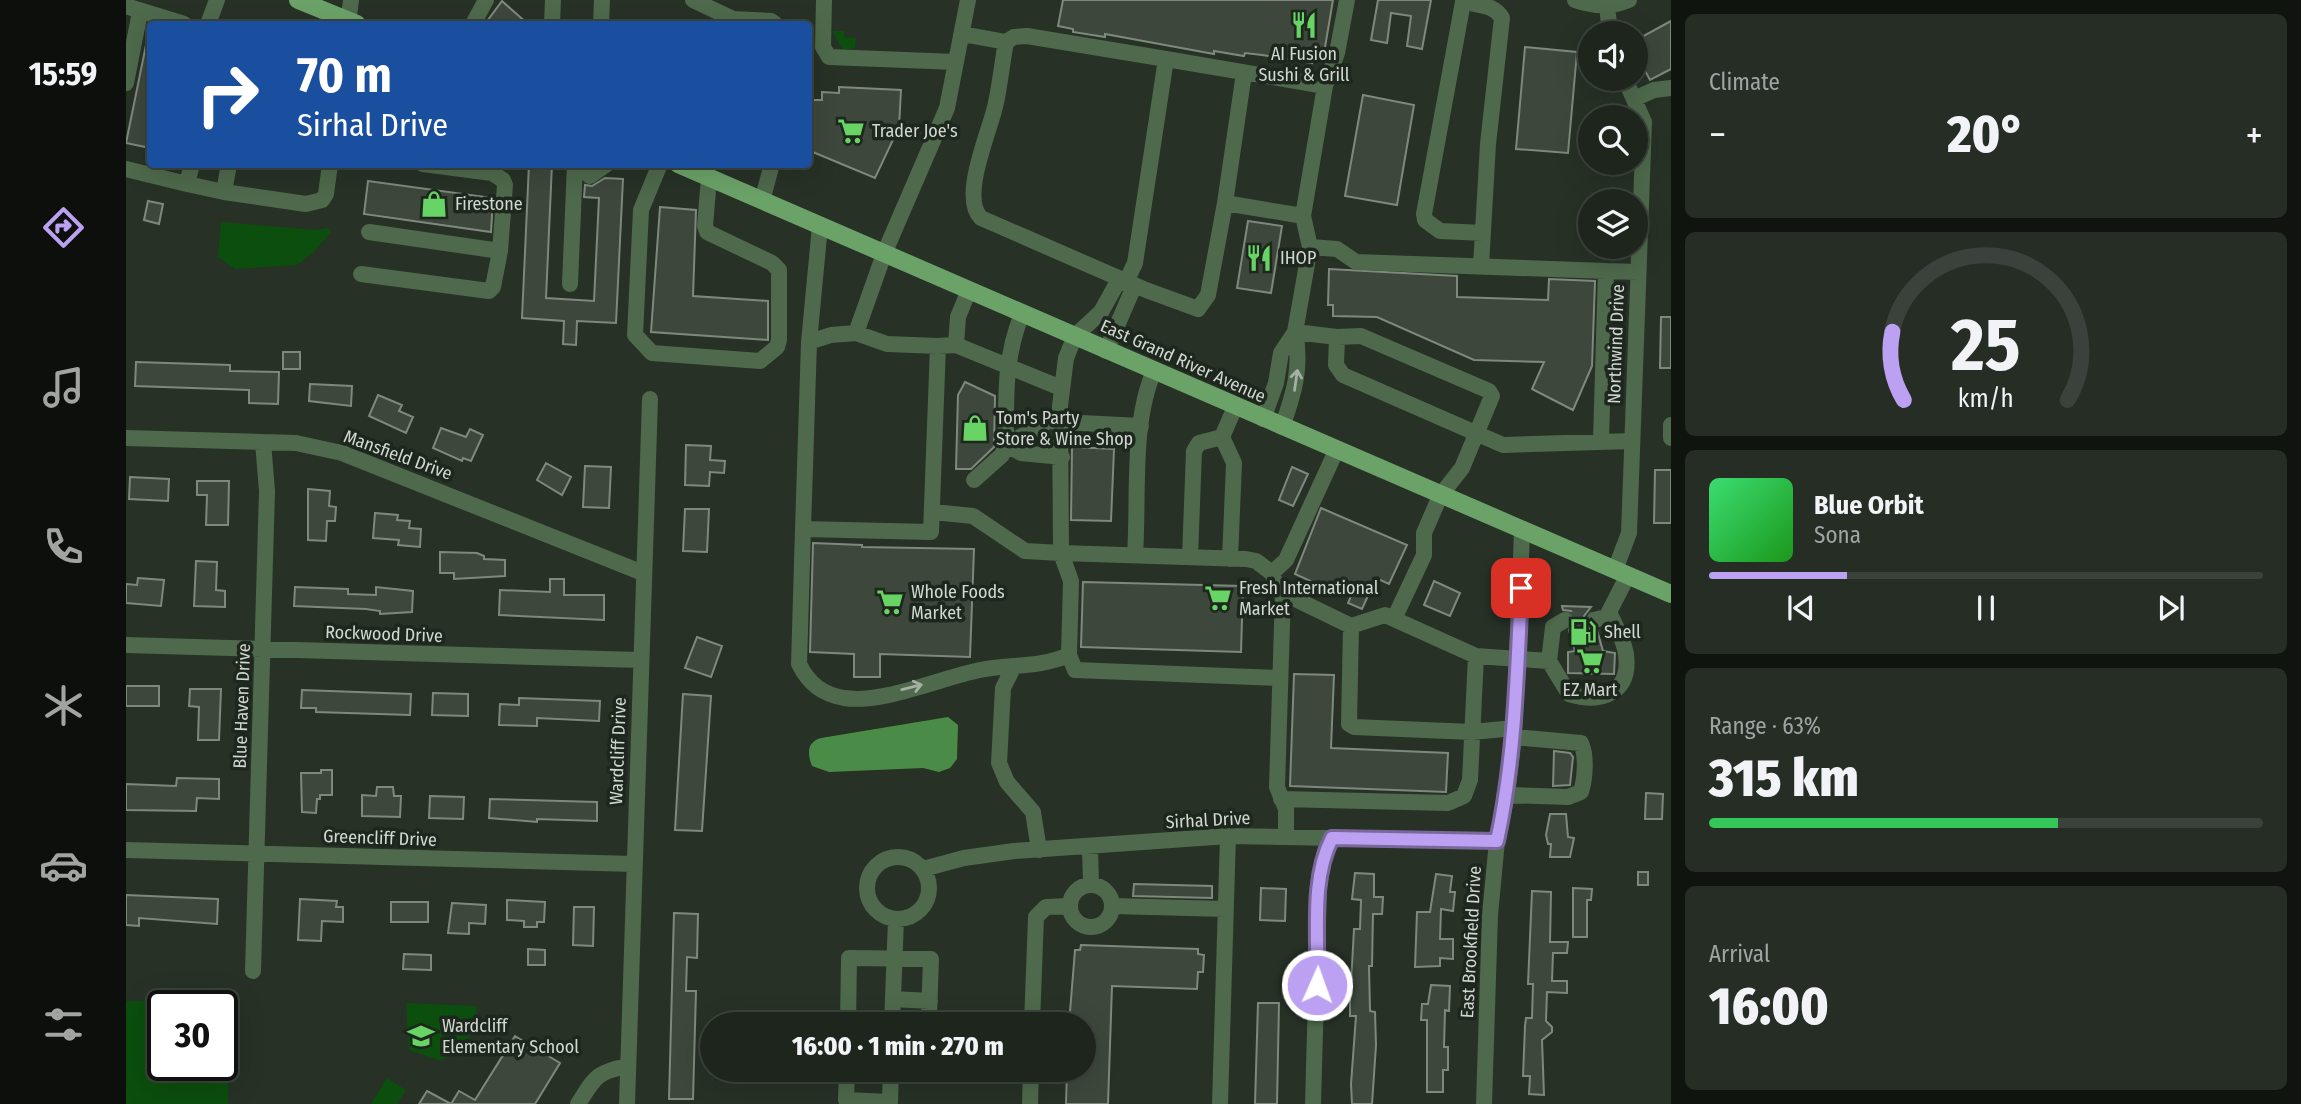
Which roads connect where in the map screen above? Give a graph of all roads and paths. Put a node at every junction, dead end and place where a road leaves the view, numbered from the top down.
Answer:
1 (217, 0) edge
2 (298, 0) edge
3 (351, 0) edge
4 (486, 0) edge
5 (553, 0) edge
6 (602, 0) edge
7 (693, 0) edge
8 (824, 0) edge
9 (968, 0) edge
10 (1347, 0) edge
11 (1575, 0) edge
12 (1629, 0) edge
13 (1463, 1) edge
14 (1607, 6) junction
15 (134, 7) edge
16 (720, 19) edge
17 (175, 21) edge
18 (209, 21) edge
19 (346, 21) edge
20 (351, 21) edge
21 (475, 21) edge
22 (552, 21) edge
23 (601, 21) edge
24 (771, 21) edge
25 (1609, 21) edge
26 (962, 34) junction
27 (1006, 41) junction
28 (1166, 59) junction
29 (957, 61) junction
30 (1244, 72) junction
31 (126, 83) edge
32 (1325, 86) junction
33 (1671, 88) edge
34 (1630, 91) edge
35 (1634, 100) junction
36 (191, 168) edge
37 (228, 168) edge
38 (329, 168) edge
39 (576, 168) edge
40 (581, 168) edge
41 (601, 168) edge
42 (658, 168) edge
43 (687, 168) edge
44 (771, 168) edge
45 (126, 169) edge
46 (493, 169) edge
47 (709, 178) junction
48 (187, 184) junction
49 (224, 192) junction
50 (762, 201) junction
51 (1225, 203) junction
52 (1303, 216) junction
53 (820, 226) junction
54 (369, 232) dead end
55 (1483, 233) junction
56 (1310, 247) junction
57 (500, 251) junction
58 (884, 254) junction
59 (1481, 267) junction
60 (1606, 271) junction
61 (1638, 272) junction
62 (360, 274) dead end
63 (1127, 280) junction
64 (570, 284) dead end
65 (969, 290) junction
66 (1022, 314) junction
67 (1294, 332) junction
68 (856, 333) junction
69 (1075, 337) junction
70 (1337, 337) junction
71 (809, 342) junction
72 (956, 345) junction
73 (939, 346) junction
74 (1107, 351) junction
75 (1006, 366) junction
76 (1154, 372) junction
77 (1061, 388) junction
78 (650, 399) dead end
79 (1235, 407) junction
80 (1061, 418) junction
81 (1263, 419) junction
82 (1671, 425) edge
83 (1141, 426) junction
84 (1282, 427) junction
85 (1477, 433) junction
86 (1222, 437) junction
87 (126, 438) edge
88 (1671, 438) edge
89 (1601, 440) junction
90 (1632, 441) junction
91 (263, 443) junction
92 (1006, 445) junction
93 (1336, 451) junction
94 (1062, 457) junction
95 (974, 480) dead end
96 (1440, 496) junction
97 (933, 512) junction
98 (803, 529) junction
99 (1522, 531) junction
100 (1061, 553) junction
101 (1135, 555) junction
102 (1190, 557) junction
103 (1230, 559) junction
104 (643, 573) junction
105 (1272, 573) junction
106 (1621, 573) junction
107 (1283, 593) junction
108 (1671, 594) edge
109 (1609, 612) junction
110 (1394, 619) junction
111 (1565, 620) dead end
112 (1594, 620) tunnel mouth
113 (1351, 626) junction
114 (126, 645) edge
115 (263, 650) junction
116 (1069, 655) junction
117 (1476, 656) junction
118 (1517, 659) junction
119 (640, 660) junction
120 (1549, 661) junction
121 (1013, 668) junction
122 (1280, 678) junction
123 (1472, 732) junction
124 (1514, 733) junction
125 (1507, 795) junction
126 (1281, 799) junction
127 (1228, 836) junction
128 (1286, 836) junction
129 (1332, 838) junction
130 (1497, 841) junction
131 (1090, 846) junction
132 (126, 850) edge
133 (1039, 850) junction
134 (257, 854) junction
135 (634, 864) junction
136 (923, 869) junction
137 (1091, 886) junction
138 (1069, 906) junction
139 (1113, 906) junction
140 (1226, 909) junction
141 (896, 919) junction
142 (895, 958) junction
143 (253, 971) dead end
144 (893, 999) junction
145 (848, 1012) edge
146 (892, 1012) edge
147 (1031, 1012) edge
148 (628, 1066) junction
149 (847, 1082) edge
150 (891, 1082) edge
151 (1031, 1082) edge
152 (578, 1104) edge
153 (626, 1104) edge
154 (1030, 1104) edge
155 (1220, 1104) edge
156 (1313, 1104) edge
157 (1484, 1104) edge

1 - 18 street
2 - 19 main road
3 - 20 street
4 - 21 street
5 - 22 street
6 - 23 street
7 - 16 street
8 - 29 street
9 - 26 street
10 - 32 street
11 - 14 street
12 - 14 street
13 - 55 street
13 - 55 street
14 - 25 street
15 - 17 street
15 - 31 street
16 - 24 street
26 - 27 street
26 - 29 street
27 - 28 street
27 - 63 street
28 - 30 street
28 - 63 street
29 - 58 street
30 - 32 street
30 - 51 street
32 - 52 street
33 - 35 street
34 - 35 street, Northwind Drive
35 - 61 street, Northwind Drive
36 - 48 street
37 - 49 street
38 - 49 street
39 - 64 street
40 - 41 street
42 - 47 street
43 - 47 main road, East Grand River Avenue
44 - 50 street
45 - 48 street
46 - 57 street
47 - 50 main road, East Grand River Avenue
48 - 49 street
50 - 53 main road, East Grand River Avenue
51 - 52 street
51 - 63 street
52 - 56 street
53 - 58 main road, East Grand River Avenue
53 - 71 street
54 - 57 street
55 - 59 street
56 - 59 street
56 - 67 street
57 - 62 street
58 - 65 main road, East Grand River Avenue
58 - 68 street
59 - 60 street
60 - 61 street
60 - 89 street
61 - 90 street, Northwind Drive
63 - 69 street
63 - 74 street
65 - 66 main road, East Grand River Avenue
65 - 72 street
66 - 69 main road, East Grand River Avenue
66 - 75 street
67 - 70 street
67 - 81 street
84 -> 67 street
68 - 71 street
68 - 73 street
69 - 74 main road, East Grand River Avenue
69 - 77 street
70 - 85 street
70 - 85 street
71 - 98 street
72 - 73 street
72 - 75 street
73 - 97 street
74 - 76 main road, East Grand River Avenue
75 - 77 street
75 - 92 street
76 - 79 main road, East Grand River Avenue
76 - 83 street
77 - 80 street
78 - 104 street, Wardcliff Drive
79 - 81 main road, East Grand River Avenue
79 - 86 street
80 - 83 street
80 - 92 street
80 - 94 street
81 - 84 main road, East Grand River Avenue
82 - 88 street
83 - 101 street
84 - 93 main road, East Grand River Avenue
85 - 89 street
85 - 96 street
86 - 102 street
86 - 103 street
87 - 91 street, Mansfield Drive
89 - 90 street
90 - 106 street, Northwind Drive
91 - 104 street, Mansfield Drive
91 - 115 street, Blue Haven Drive
92 - 94 street
92 - 95 street
93 - 96 main road, East Grand River Avenue
93 - 105 street
94 - 100 street
96 - 99 main road, East Grand River Avenue
96 - 110 street
97 - 98 street
97 - 100 street
98 -> 121 street
99 - 106 main road, East Grand River Avenue
99 - 118 street, East Brookfield Drive
100 - 101 street
100 - 116 street
101 - 102 street
102 - 103 street
103 - 105 street
104 - 119 street, Wardcliff Drive
105 - 107 street
106 - 108 main road, East Grand River Avenue
106 - 109 street, Northwind Drive
107 - 113 street
107 - 122 street
109 - 112 street
109 - 120 street
110 - 113 street
110 - 117 street
111 - 120 street
113 - 123 street
114 - 115 street, Rockwood Drive
115 - 119 street, Rockwood Drive
115 - 134 street, Blue Haven Drive
116 - 121 street
116 - 122 street
117 - 118 street
117 - 123 street
118 - 120 street
118 - 124 street, East Brookfield Drive
119 - 135 street, Wardcliff Drive
121 - 133 street
122 - 126 street
123 - 124 street
123 - 126 street
124 - 125 street, East Brookfield Drive
124 - 125 street
125 - 130 street, East Brookfield Drive
126 - 128 street
127 - 128 street, Sirhal Drive
127 - 131 street, Sirhal Drive
127 - 140 street
128 - 129 street, Sirhal Drive
129 - 130 street, Sirhal Drive
129 - 156 street
130 - 157 street, East Brookfield Drive
131 - 133 street, Sirhal Drive
131 - 137 street
132 - 134 street, Greencliff Drive
133 - 136 street, Sirhal Drive
134 - 135 street, Greencliff Drive
134 - 143 street, Blue Haven Drive
135 - 148 street, Wardcliff Drive
136 - 141 street
136 - 141 street
137 - 138 street
137 - 139 street
138 - 139 street
138 - 147 street
139 - 140 street
140 - 155 street
141 - 142 street
142 - 144 street
142 - 144 street
142 - 145 street
144 - 146 street
148 - 152 street
148 - 153 street, Wardcliff Drive
149 - 150 street
151 - 154 street

